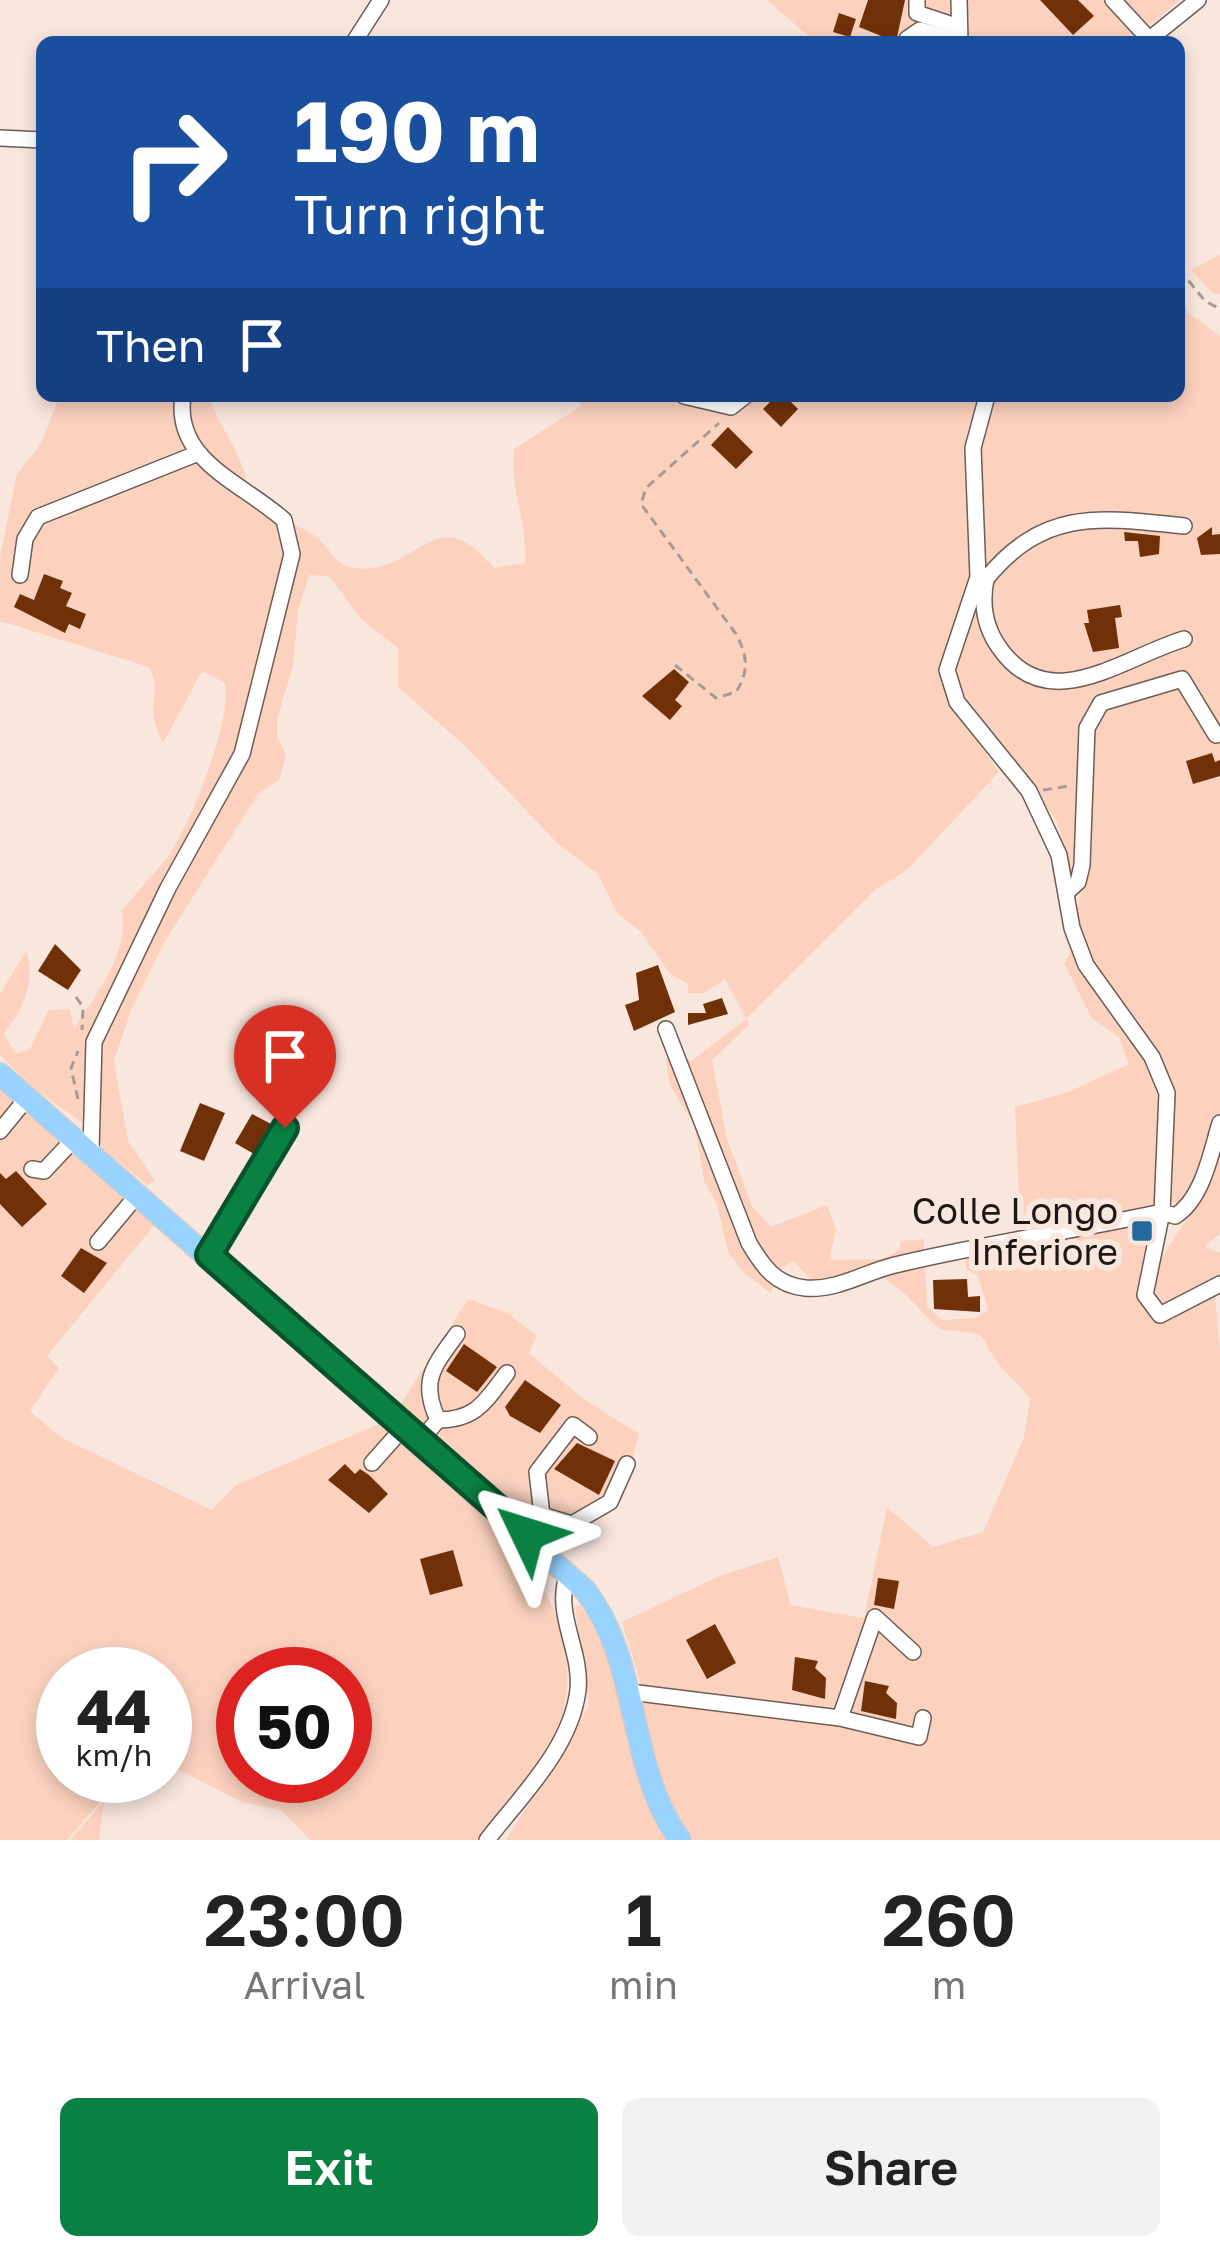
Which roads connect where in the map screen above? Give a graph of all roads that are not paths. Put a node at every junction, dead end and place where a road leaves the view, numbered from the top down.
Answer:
1 (381, 0) edge
2 (916, 0) edge
3 (959, 0) edge
4 (1113, 0) edge
5 (1198, 0) edge
6 (956, 26) junction
7 (358, 36) edge
8 (911, 36) edge
9 (940, 36) edge
10 (958, 36) edge
11 (1144, 36) edge
12 (1152, 36) edge
13 (0, 138) edge
14 (36, 140) edge
15 (182, 402) edge
16 (986, 402) edge
17 (196, 454) junction
18 (1184, 526) dead end
19 (20, 575) dead end
20 (982, 578) junction
21 (1184, 639) dead end
22 (1216, 735) dead end
23 (1067, 892) junction
24 (666, 1029) dead end
25 (0, 1074) edge
26 (27, 1098) junction
27 (1220, 1123) edge
28 (285, 1128) dead end
29 (0, 1131) edge
30 (83, 1144) junction
31 (32, 1169) dead end
32 (139, 1193) junction
33 (1162, 1212) junction
34 (98, 1242) dead end
35 (209, 1255) junction
36 (1220, 1284) edge
37 (457, 1334) dead end
38 (506, 1373) dead end
39 (438, 1420) junction
40 (412, 1434) junction
41 (589, 1436) dead end
42 (372, 1463) dead end
43 (627, 1464) dead end
44 (542, 1515) junction
45 (527, 1534) junction
46 (568, 1573) junction
47 (913, 1652) dead end
48 (630, 1692) junction
49 (840, 1718) junction
50 (923, 1718) dead end
51 (487, 1840) edge
52 (680, 1840) edge

1 - 7 street
2 - 6 street
3 - 6 street
4 - 11 street
5 - 12 street
6 - 10 street
8 - 9 street
13 - 14 street
15 - 17 street
16 - 20 street
17 - 19 street
17 - 30 street
18 - 20 street
20 - 21 street
20 - 23 street
22 - 23 street
23 - 33 street
24 - 33 street
25 - 26 main road
26 - 29 street
26 - 30 main road
27 - 33 street
28 - 35 street
30 - 31 street
30 - 32 main road
32 - 34 street
32 - 35 main road
33 - 36 street
35 - 40 main road
37 - 39 street
38 - 39 street
39 - 40 street
40 - 42 street
40 - 45 main road
41 - 44 street
43 - 44 street
44 - 45 street
45 - 46 main road
46 - 48 main road
46 - 51 street
47 - 49 street
48 - 49 street
48 - 52 main road
49 - 50 street

